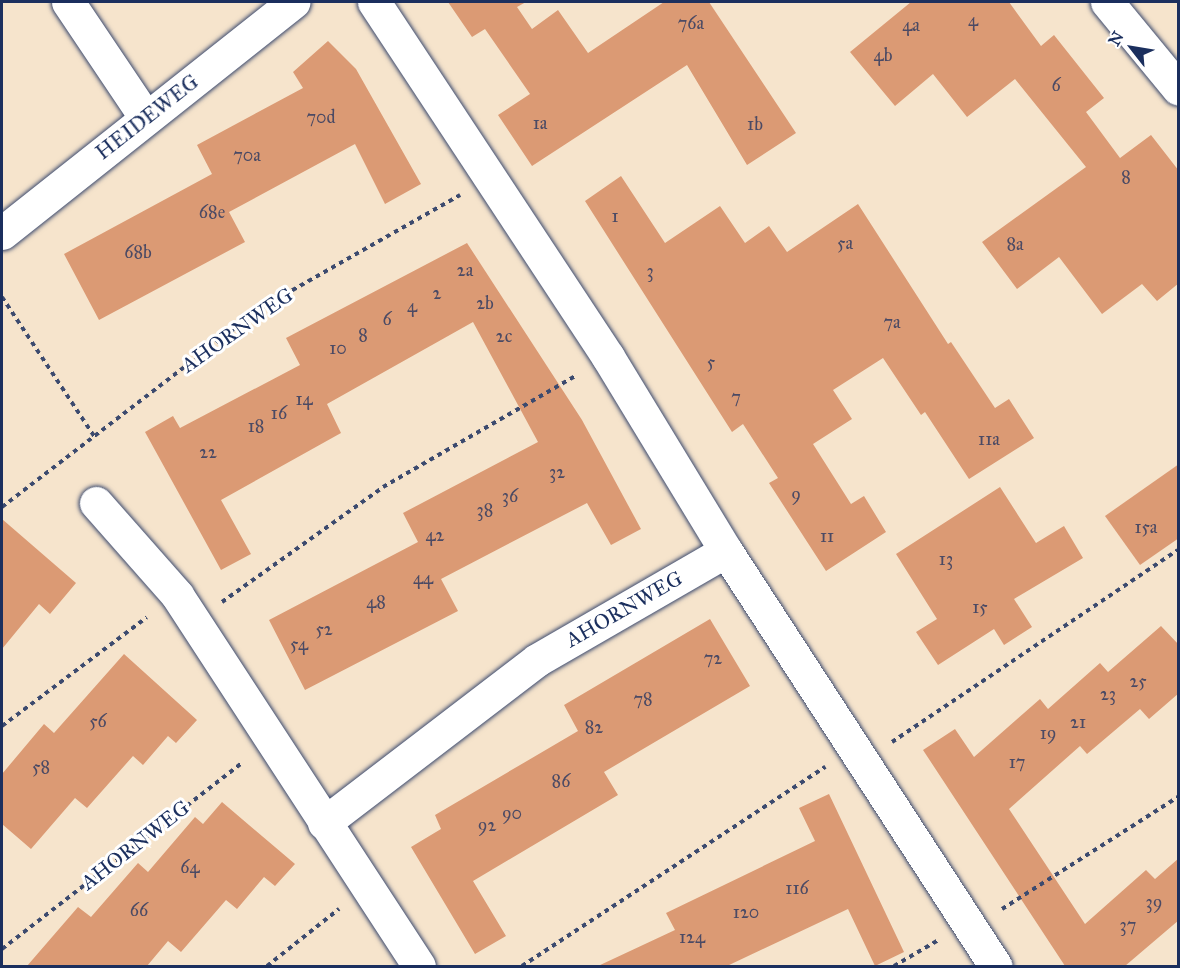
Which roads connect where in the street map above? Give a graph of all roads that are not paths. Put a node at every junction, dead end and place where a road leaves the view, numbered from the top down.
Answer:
1 (68, 2) edge
2 (293, 2) edge
3 (374, 2) edge
4 (1107, 2) edge
5 (1179, 88) edge
6 (146, 118) junction
7 (2, 233) edge
8 (96, 503) dead end
9 (726, 551) junction
10 (324, 823) junction
11 (418, 966) edge
12 (995, 966) edge

1 - 6 street
2 - 6 street, HEIDEWEG
3 - 9 street
4 - 5 street
6 - 7 street, HEIDEWEG
8 - 10 street
9 - 10 street, AHORNWEG
9 - 12 street
10 - 11 street

